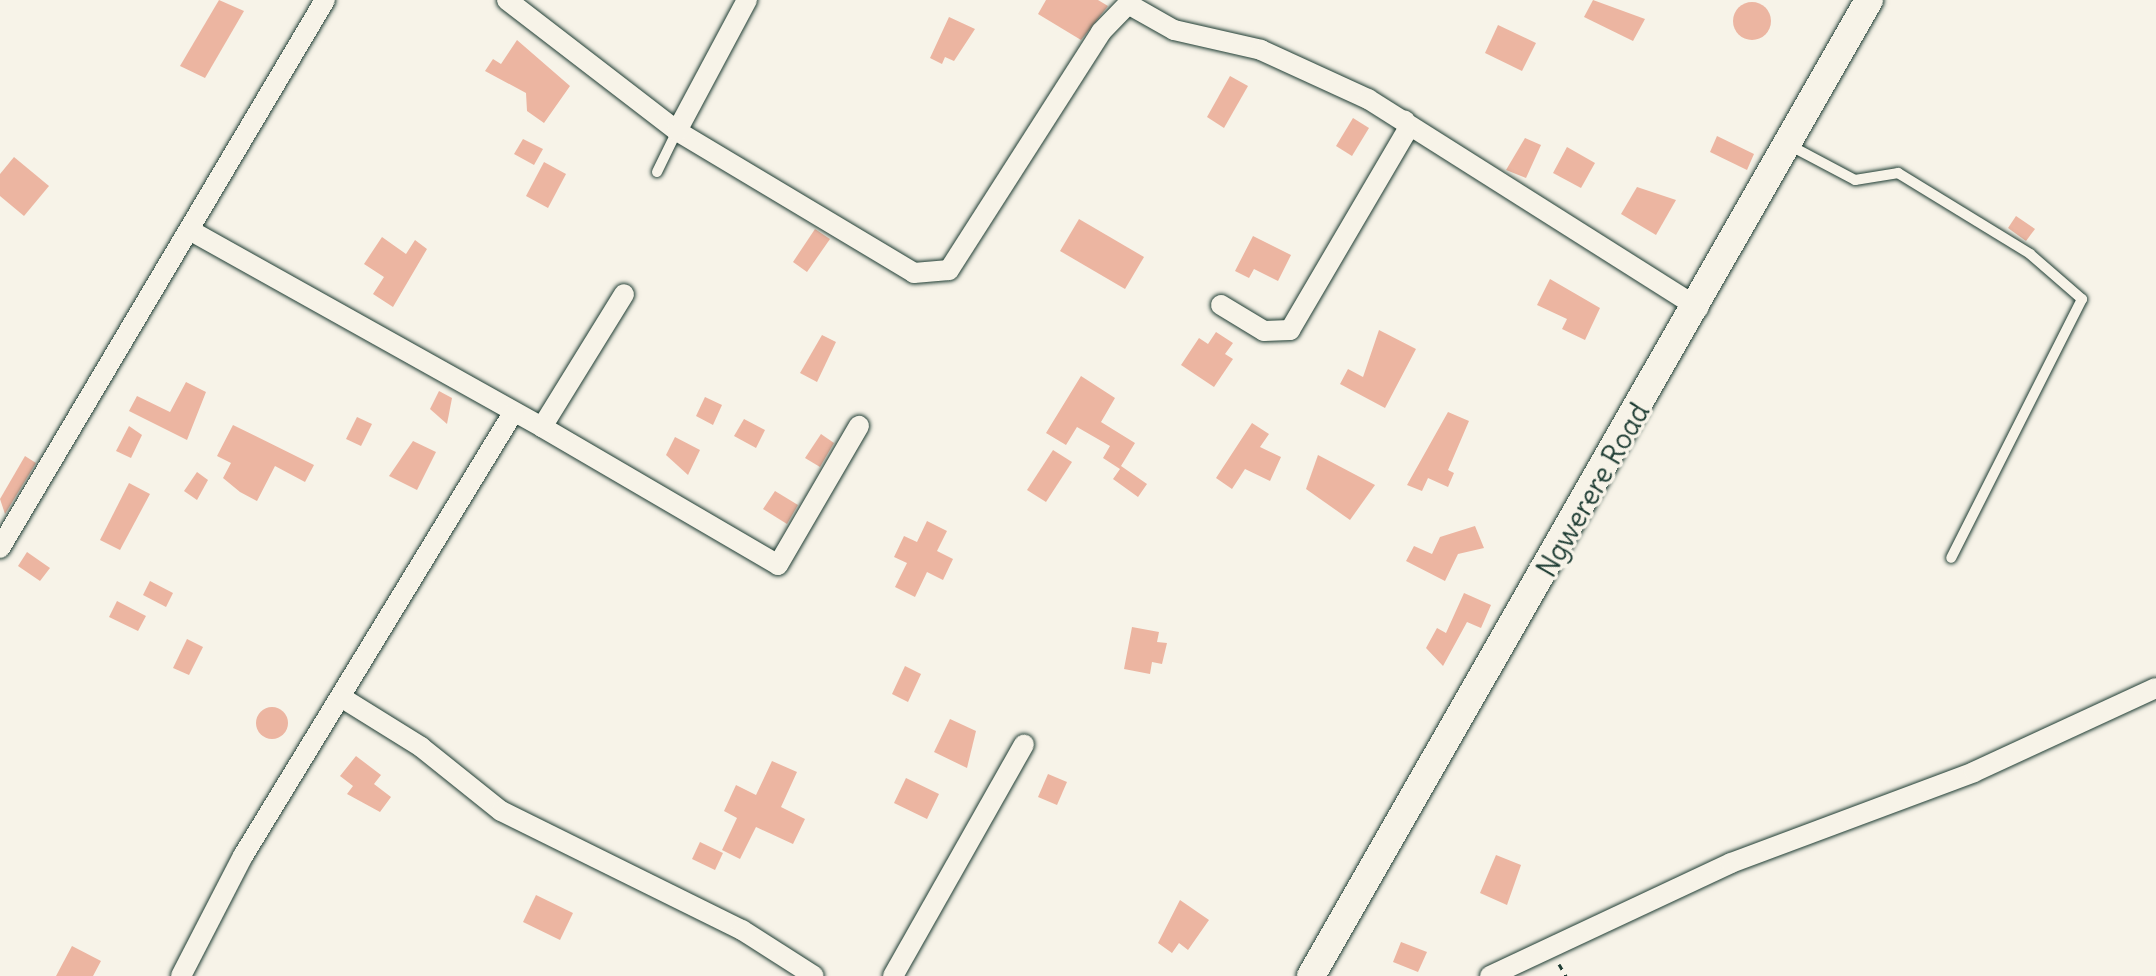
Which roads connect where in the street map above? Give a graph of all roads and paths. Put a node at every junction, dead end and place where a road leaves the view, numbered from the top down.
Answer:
1 (325, 0) edge
2 (507, 0) edge
3 (747, 0) edge
4 (1869, 0) edge
5 (1405, 121) junction
6 (677, 131) junction
7 (1789, 145) junction
8 (657, 172) dead end
9 (193, 232) junction
10 (624, 294) dead end
11 (1221, 305) dead end
12 (1699, 308) junction
13 (513, 413) junction
14 (859, 426) dead end
15 (542, 427) junction
16 (0, 548) edge
17 (1951, 558) dead end
18 (2156, 688) edge
19 (344, 699) junction
20 (1024, 744) dead end
21 (181, 976) edge
22 (814, 976) edge
23 (893, 976) edge
24 (1311, 976) edge
25 (1490, 976) edge

1 - 9 street
2 - 6 street
3 - 6 street
4 - 7 main road, Ngwerere Road
5 - 6 street
5 - 11 street
5 - 12 street
6 - 8 lane
7 - 12 main road, Ngwerere Road
7 - 17 lane
9 - 13 street
9 - 16 street
10 - 15 street
12 - 24 main road, Ngwerere Road
13 - 15 street
13 - 19 street
14 - 15 street
18 - 25 street
19 - 21 street
19 - 22 street
20 - 23 street

